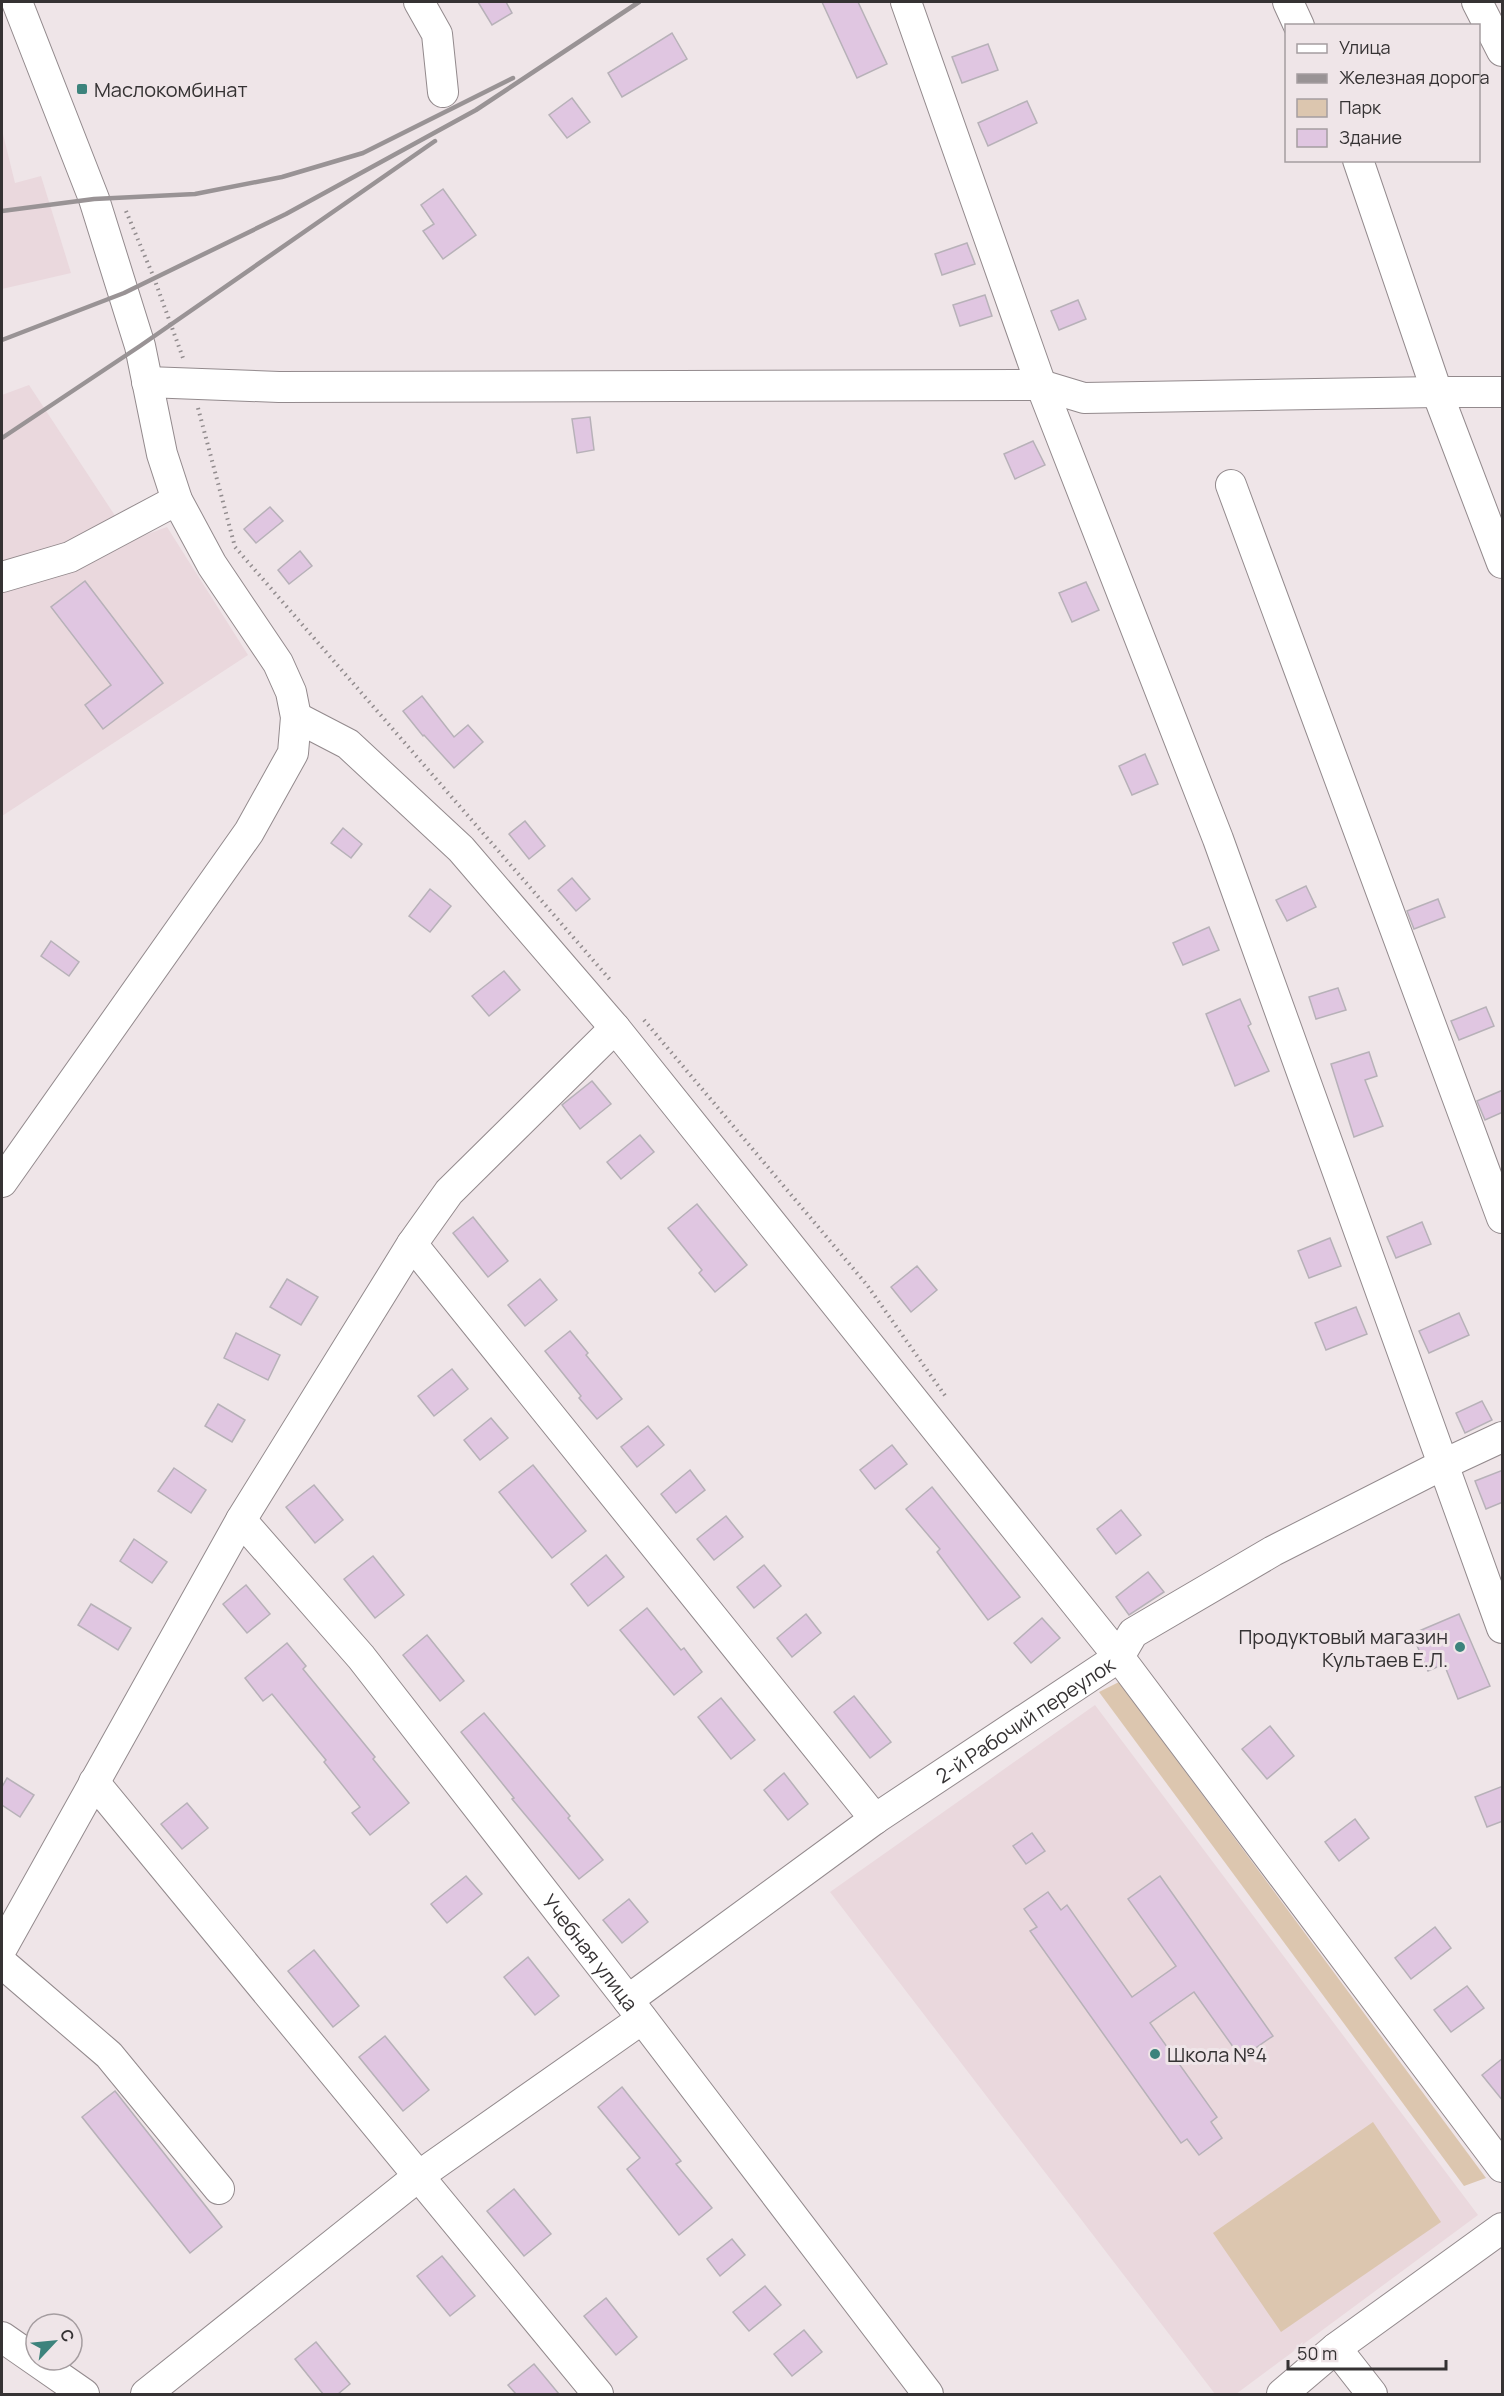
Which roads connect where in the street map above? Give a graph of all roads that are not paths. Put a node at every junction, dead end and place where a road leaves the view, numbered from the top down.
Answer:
1 (17, 2) edge
2 (419, 2) edge
3 (906, 2) edge
4 (1288, 2) edge
5 (1477, 2) edge
6 (1298, 24) edge
7 (1503, 51) edge
8 (443, 92) dead end
9 (1359, 162) edge
10 (147, 381) junction
11 (1041, 385) junction
12 (1437, 392) junction
13 (1503, 392) edge
14 (1231, 485) dead end
15 (177, 500) junction
16 (1503, 562) edge
17 (2, 577) edge
18 (296, 717) junction
19 (629, 1024) junction
20 (2, 1182) edge
21 (1503, 1218) edge
22 (412, 1244) junction
23 (1503, 1437) edge
24 (1444, 1464) junction
25 (241, 1520) junction
26 (1503, 1628) edge
27 (1119, 1657) junction
28 (94, 1782) junction
29 (875, 1818) junction
30 (2, 1948) edge
31 (2, 1963) edge
32 (635, 2009) junction
33 (1503, 2167) edge
34 (420, 2175) junction
35 (219, 2189) dead end
36 (1503, 2228) edge
37 (2, 2337) edge
38 (1336, 2348) junction
39 (84, 2394) edge
40 (146, 2394) edge
41 (598, 2394) edge
42 (928, 2394) edge
43 (1282, 2394) edge
44 (1372, 2394) edge

1 - 10 street
2 - 8 street
3 - 11 street
4 - 6 street
5 - 7 street
9 - 12 street
10 - 11 street
10 - 15 street
11 - 12 street
11 - 24 street
12 - 13 street
12 - 16 street
14 - 21 street
15 - 17 street
15 - 18 street
18 - 19 street
18 - 20 street
19 - 22 street
19 - 27 street
22 - 25 street
22 - 29 street
23 - 24 street, 2-й Рабочий переулок
24 - 26 street
24 - 27 street, 2-й Рабочий переулок
25 - 28 street
25 - 32 street, Учебная улица
27 - 29 street, 2-й Рабочий переулок
27 - 33 street
28 - 30 street
28 - 34 street
29 - 32 street, 2-й Рабочий переулок
31 - 35 street
32 - 34 street, 2-й Рабочий переулок
32 - 42 street, Учебная улица
34 - 40 street, 2-й Рабочий переулок
34 - 41 street
36 - 38 street
37 - 39 street
38 - 43 street
38 - 44 street

